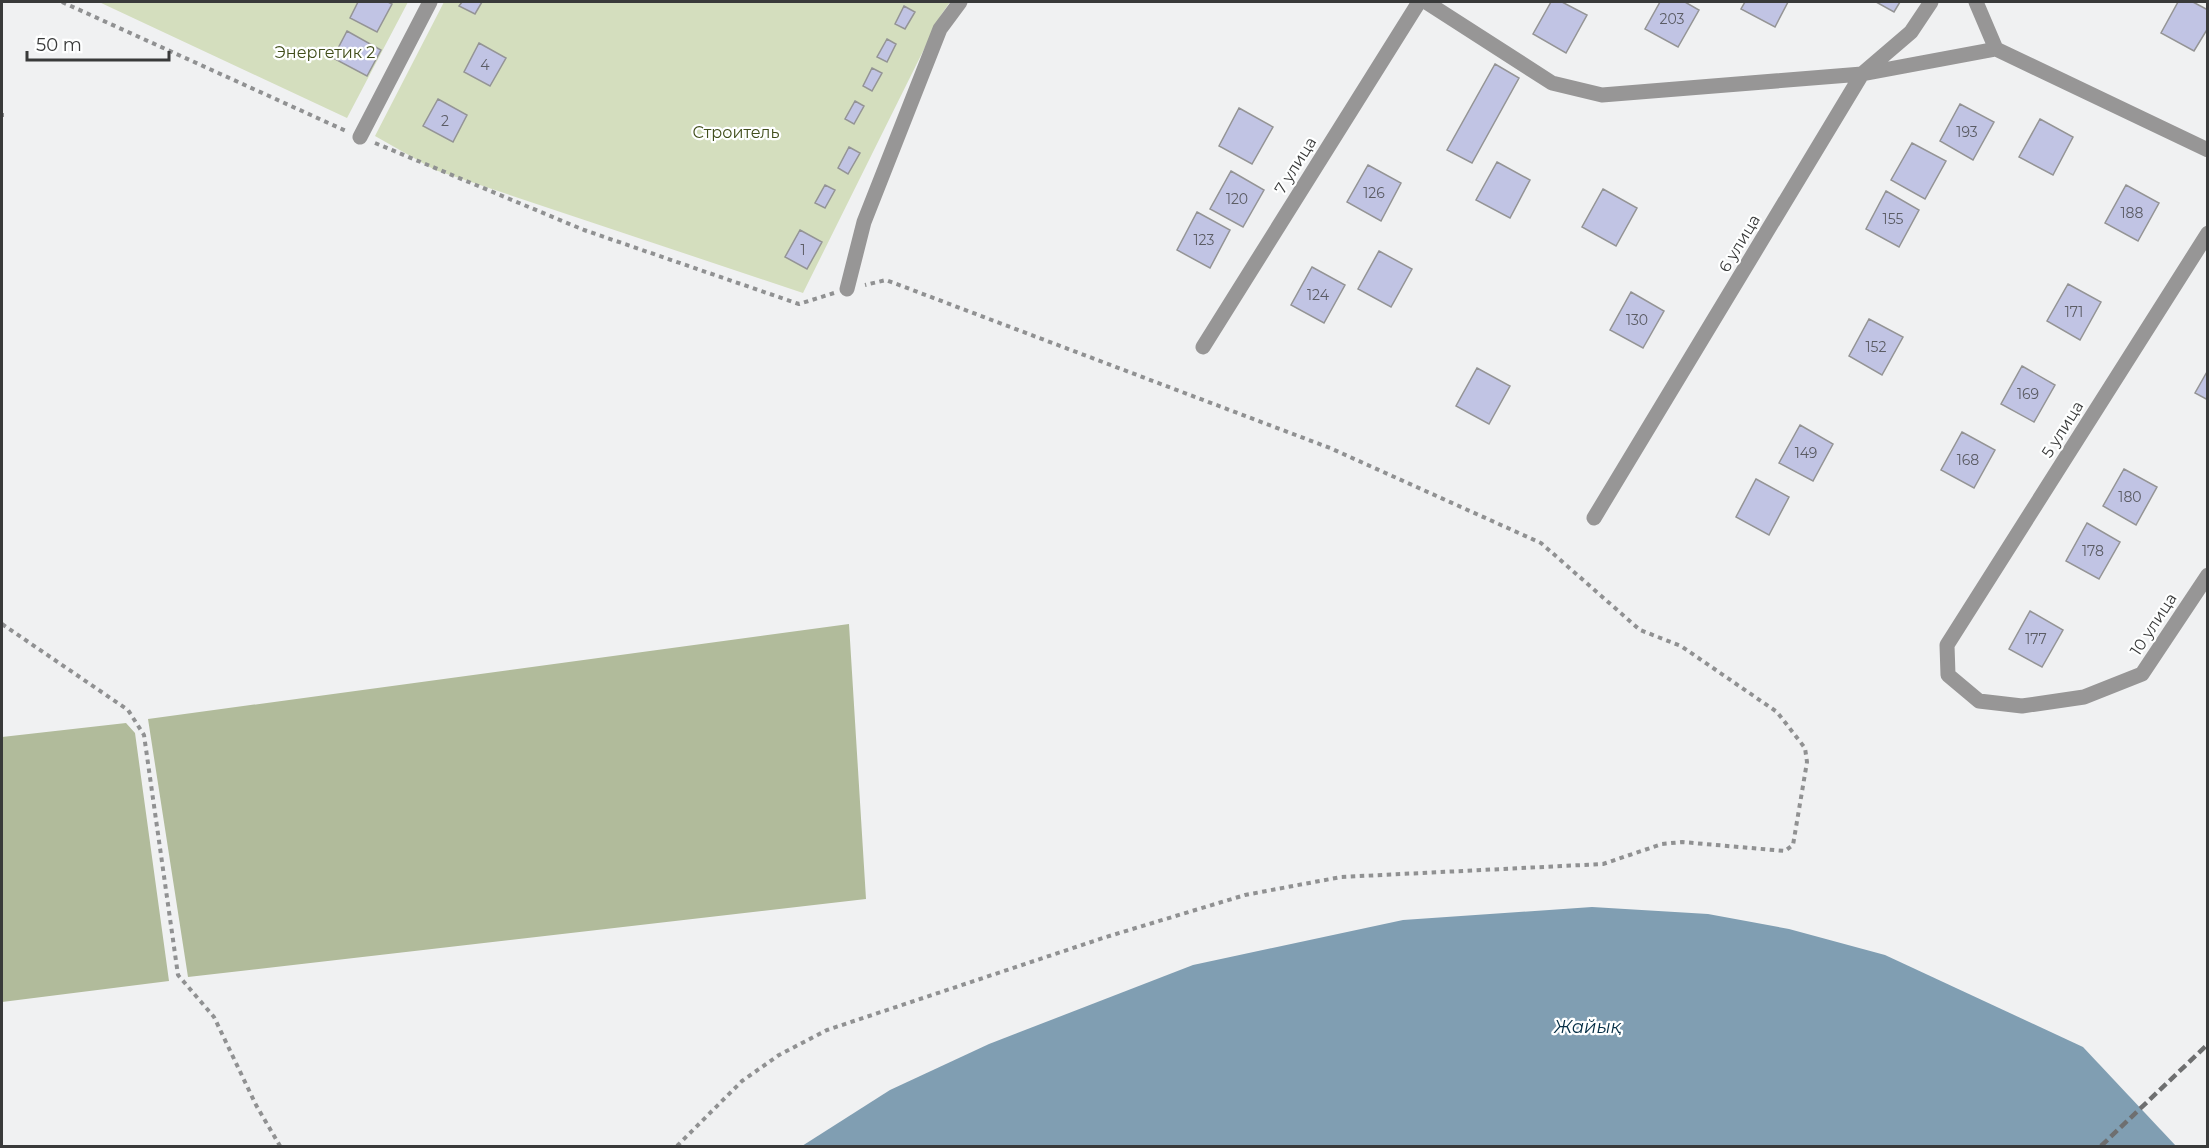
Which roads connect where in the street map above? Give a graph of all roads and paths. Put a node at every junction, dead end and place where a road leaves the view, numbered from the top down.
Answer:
1 (62, 2) edge
2 (430, 2) edge
3 (960, 2) edge
4 (1419, 2) edge
5 (1426, 2) edge
6 (1932, 2) edge
7 (1976, 2) edge
8 (1996, 49) junction
9 (1862, 74) junction
10 (360, 137) junction
11 (2208, 150) edge
12 (2208, 233) edge
13 (847, 289) junction
14 (1203, 347) dead end
15 (1594, 518) dead end
16 (2208, 575) edge
17 (2, 624) edge
18 (1947, 645) joint
19 (280, 1146) edge
20 (677, 1146) edge

1 - 10 path
2 - 10 street
3 - 13 street
4 - 14 street, 7 улица
5 - 9 street
6 - 9 street, 6 улица
7 - 8 street
8 - 9 street
8 - 11 street
9 - 15 street, 6 улица
10 - 13 path
12 - 18 street, 5 улица
13 - 20 path
16 - 18 street, 10 улица
17 - 19 path

